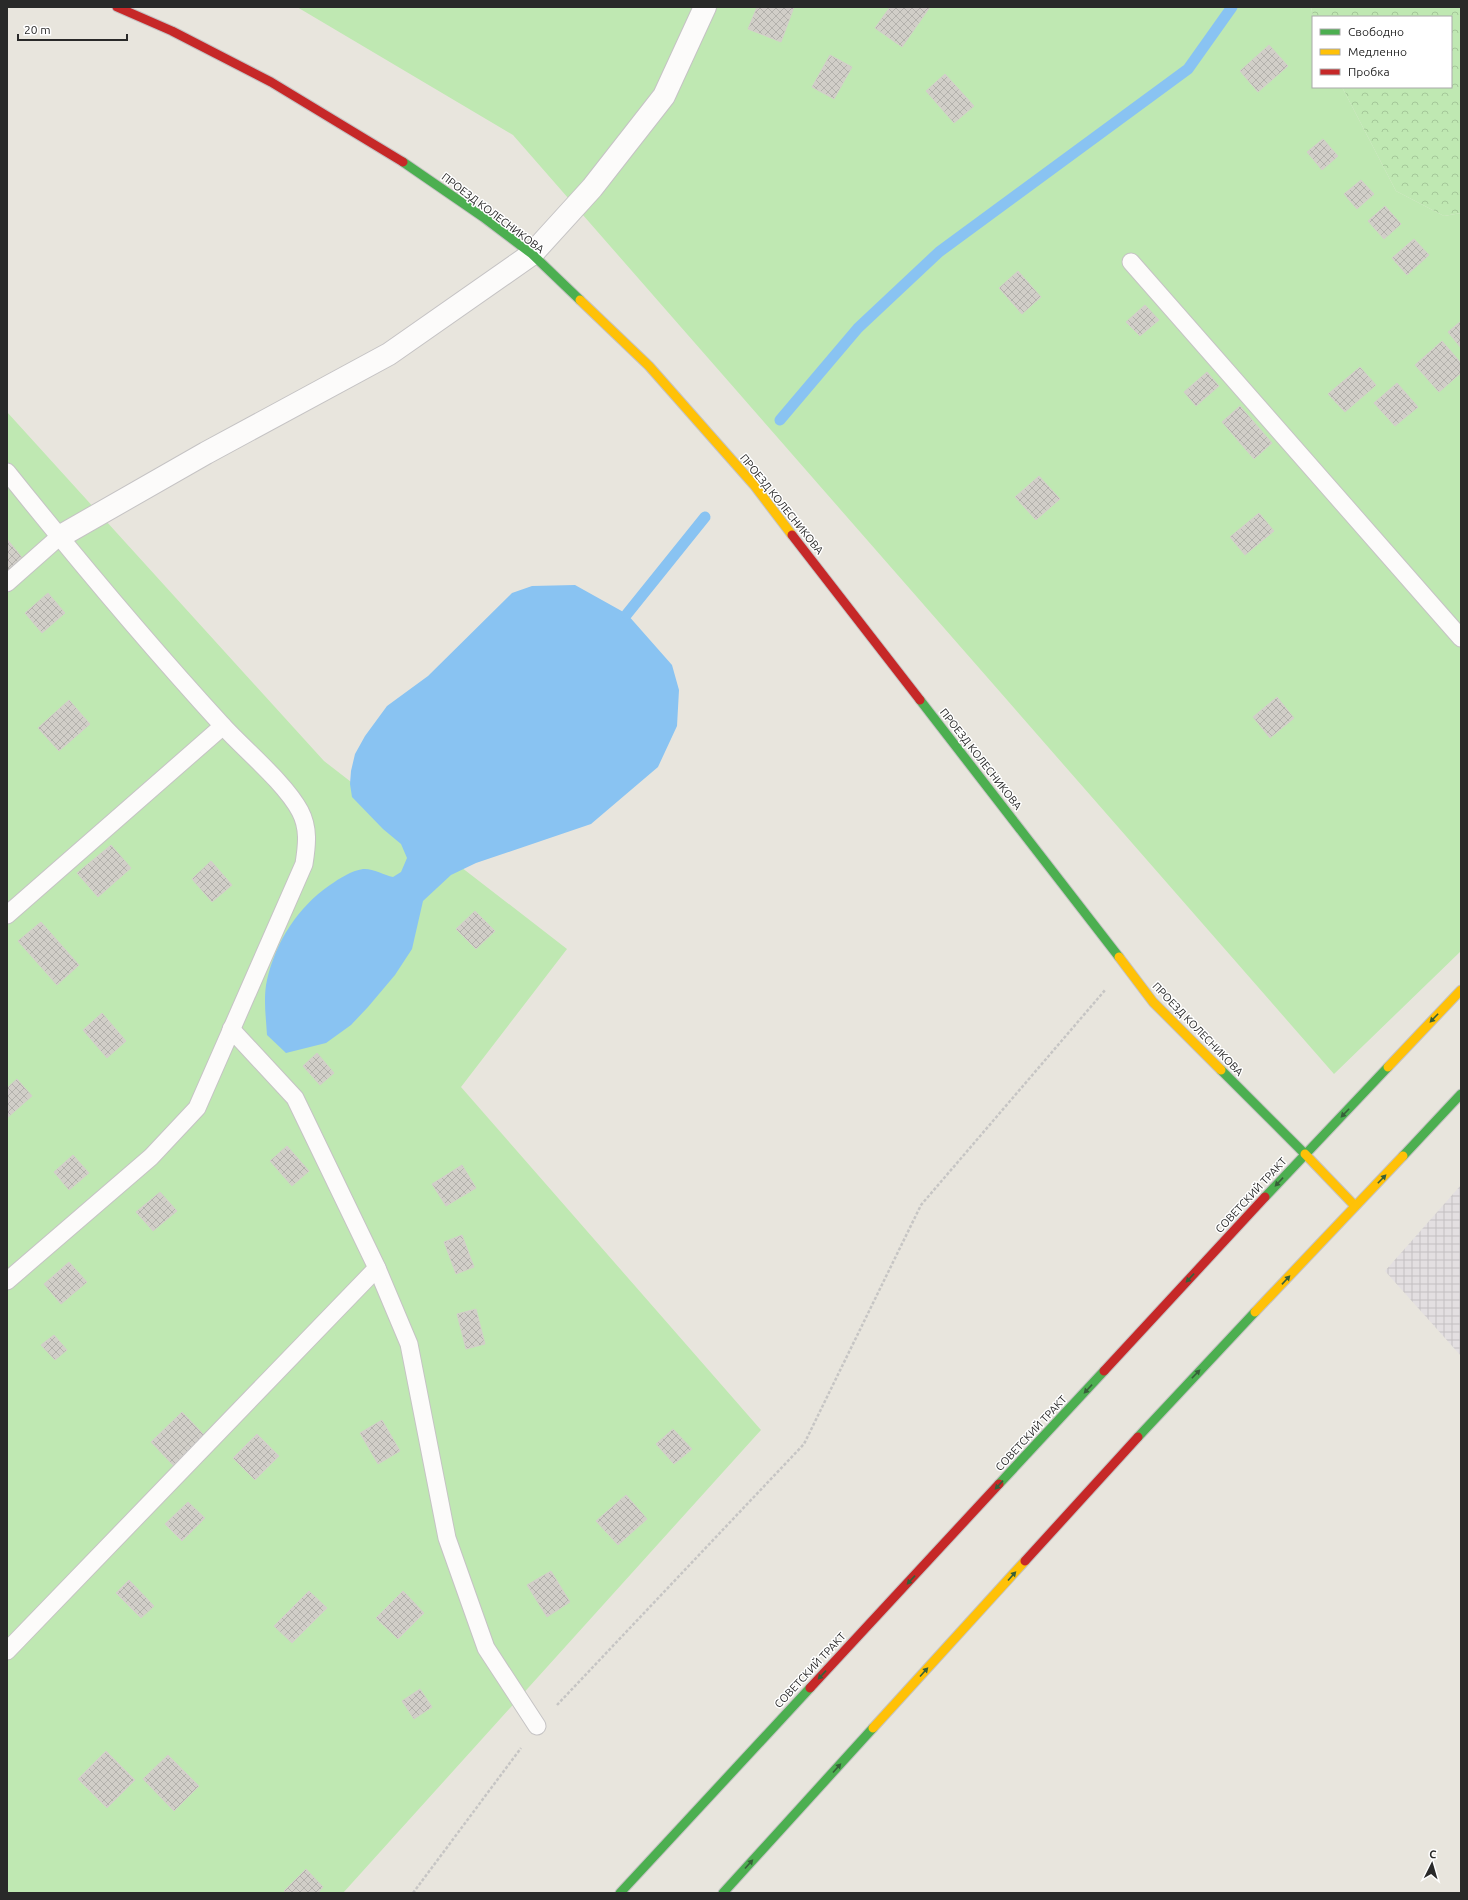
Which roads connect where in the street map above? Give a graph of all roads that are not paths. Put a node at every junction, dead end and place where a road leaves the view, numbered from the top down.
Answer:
1 (117, 7) edge
2 (705, 7) edge
3 (532, 254) junction
4 (1131, 262) dead end
5 (7, 472) edge
6 (59, 537) junction
7 (7, 583) edge
8 (1461, 638) edge
9 (223, 726) junction
10 (7, 916) edge
11 (1461, 990) edge
12 (230, 1029) junction
13 (1461, 1094) edge
14 (1305, 1154) junction
15 (1355, 1206) junction
16 (377, 1268) junction
17 (7, 1281) edge
18 (7, 1651) edge
19 (537, 1726) road end
20 (620, 1893) edge
21 (723, 1893) edge

1 - 3 main road, ПРОЕЗД КОЛЕСНИКОВА
2 - 3 street
3 - 6 street
3 - 14 main road, ПРОЕЗД КОЛЕСНИКОВА
4 - 8 lane
5 - 6 lane
6 - 7 lane
6 - 9 lane
9 - 10 lane
9 - 12 lane
11 -> 14 main road, СОВЕТСКИЙ ТРАКТ
12 - 16 lane
12 - 17 lane
15 -> 13 main road
14 - 15 main road, ПРОЕЗД КОЛЕСНИКОВА
14 -> 20 main road, СОВЕТСКИЙ ТРАКТ
21 -> 15 main road
16 - 18 lane
16 - 19 lane

